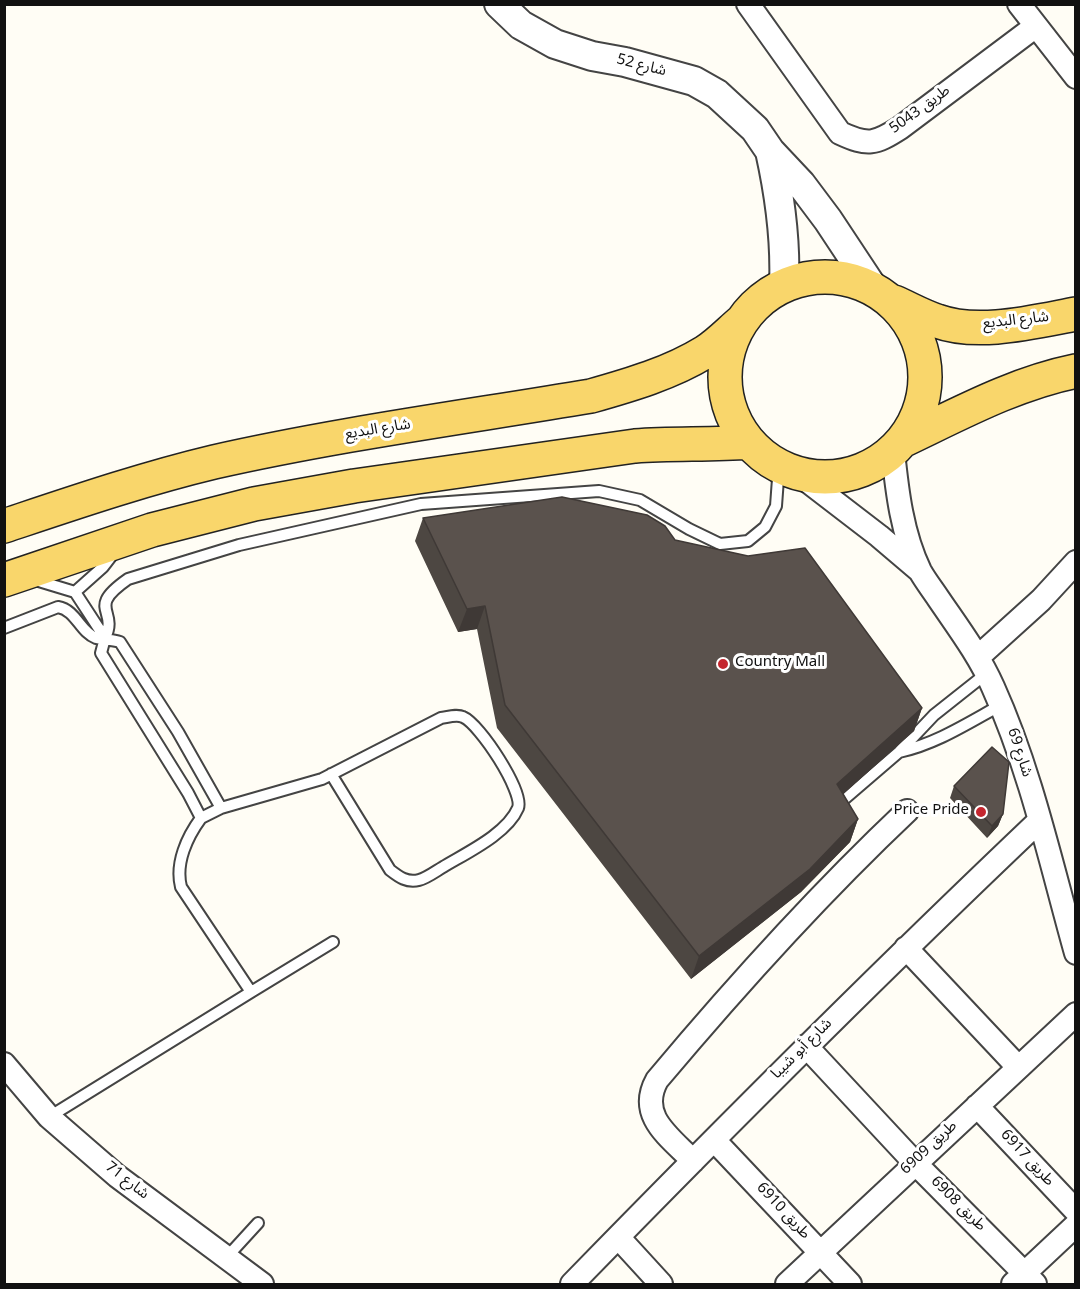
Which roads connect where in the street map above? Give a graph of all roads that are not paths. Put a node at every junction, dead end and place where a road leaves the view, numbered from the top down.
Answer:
1 (499, 4) edge
2 (748, 4) edge
3 (1019, 4) edge
4 (1036, 26) junction
5 (1076, 77) edge
6 (770, 151) junction
7 (784, 286) junction
8 (882, 294) junction
9 (1076, 314) edge
10 (742, 321) junction
11 (1076, 371) edge
12 (749, 442) junction
13 (898, 446) junction
14 (788, 469) junction
15 (4, 526) edge
16 (122, 542) junction
17 (1076, 562) edge
18 (920, 571) junction
19 (12, 577) edge
20 (75, 592) junction
21 (4, 628) edge
22 (105, 638) junction
23 (982, 665) junction
24 (1000, 705) junction
25 (898, 752) junction
26 (332, 774) junction
27 (220, 808) junction
28 (907, 811) dead end
29 (828, 813) edge
30 (201, 818) junction
31 (1040, 821) junction
32 (333, 942) dead end
33 (906, 948) junction
34 (1076, 953) edge
35 (251, 992) junction
36 (1076, 1014) edge
37 (806, 1046) junction
38 (4, 1064) edge
39 (1018, 1067) junction
40 (976, 1106) junction
41 (49, 1117) junction
42 (714, 1140) junction
43 (693, 1161) junction
44 (915, 1163) junction
45 (1076, 1211) edge
46 (258, 1223) dead end
47 (1076, 1225) edge
48 (618, 1238) junction
49 (819, 1252) junction
50 (226, 1258) junction
51 (1024, 1281) edge
52 (262, 1284) edge
53 (572, 1284) edge
54 (661, 1284) edge
55 (787, 1284) edge
56 (850, 1284) edge

1 - 6 street, شارع 52
2 - 4 street, طريق 5043
3 - 4 street
4 - 5 street
6 - 7 street, شارع 52
6 - 8 street, شارع 52
7 - 8 main road
7 - 10 main road
8 - 9 main road, شارع البديع
8 - 13 main road
10 - 12 main road
10 - 15 main road, شارع البديع
11 - 13 main road
12 - 14 main road
12 - 16 main road
13 - 14 main road
13 - 18 street, شارع 69
14 - 18 street, شارع 69
14 - 22 lane
16 - 19 main road
16 - 20 lane
17 - 23 street
18 - 23 street, شارع 69
19 - 20 lane
20 - 22 lane
21 - 22 lane
22 - 27 lane
22 - 30 lane
23 - 24 street, شارع 69
23 - 25 lane
24 - 25 lane
24 - 31 street, شارع 69
25 - 29 lane
26 - 26 lane
26 - 27 lane
27 - 30 lane
28 - 43 street
30 - 35 lane
31 - 33 street, شارع أبو شيبا
31 - 34 street, شارع 69
32 - 35 lane
33 - 37 street, شارع أبو شيبا
33 - 39 street
35 - 41 lane
36 - 39 street, طريق 6909
37 - 42 street, شارع أبو شيبا
37 - 44 street, طريق 6908
38 - 41 street, شارع 71
39 - 40 street, طريق 6909
40 - 44 street, طريق 6909
40 - 45 street, طريق 6917
41 - 50 street, شارع 71
42 - 43 street, شارع أبو شيبا
42 - 49 street, طريق 6910
43 - 48 street, شارع أبو شيبا
44 - 49 street, طريق 6909
44 - 51 street, طريق 6908
46 - 50 lane
47 - 51 street
48 - 53 street, شارع أبو شيبا
48 - 54 street
49 - 55 street, طريق 6909
49 - 56 street, طريق 6910
50 - 52 street, شارع 71

